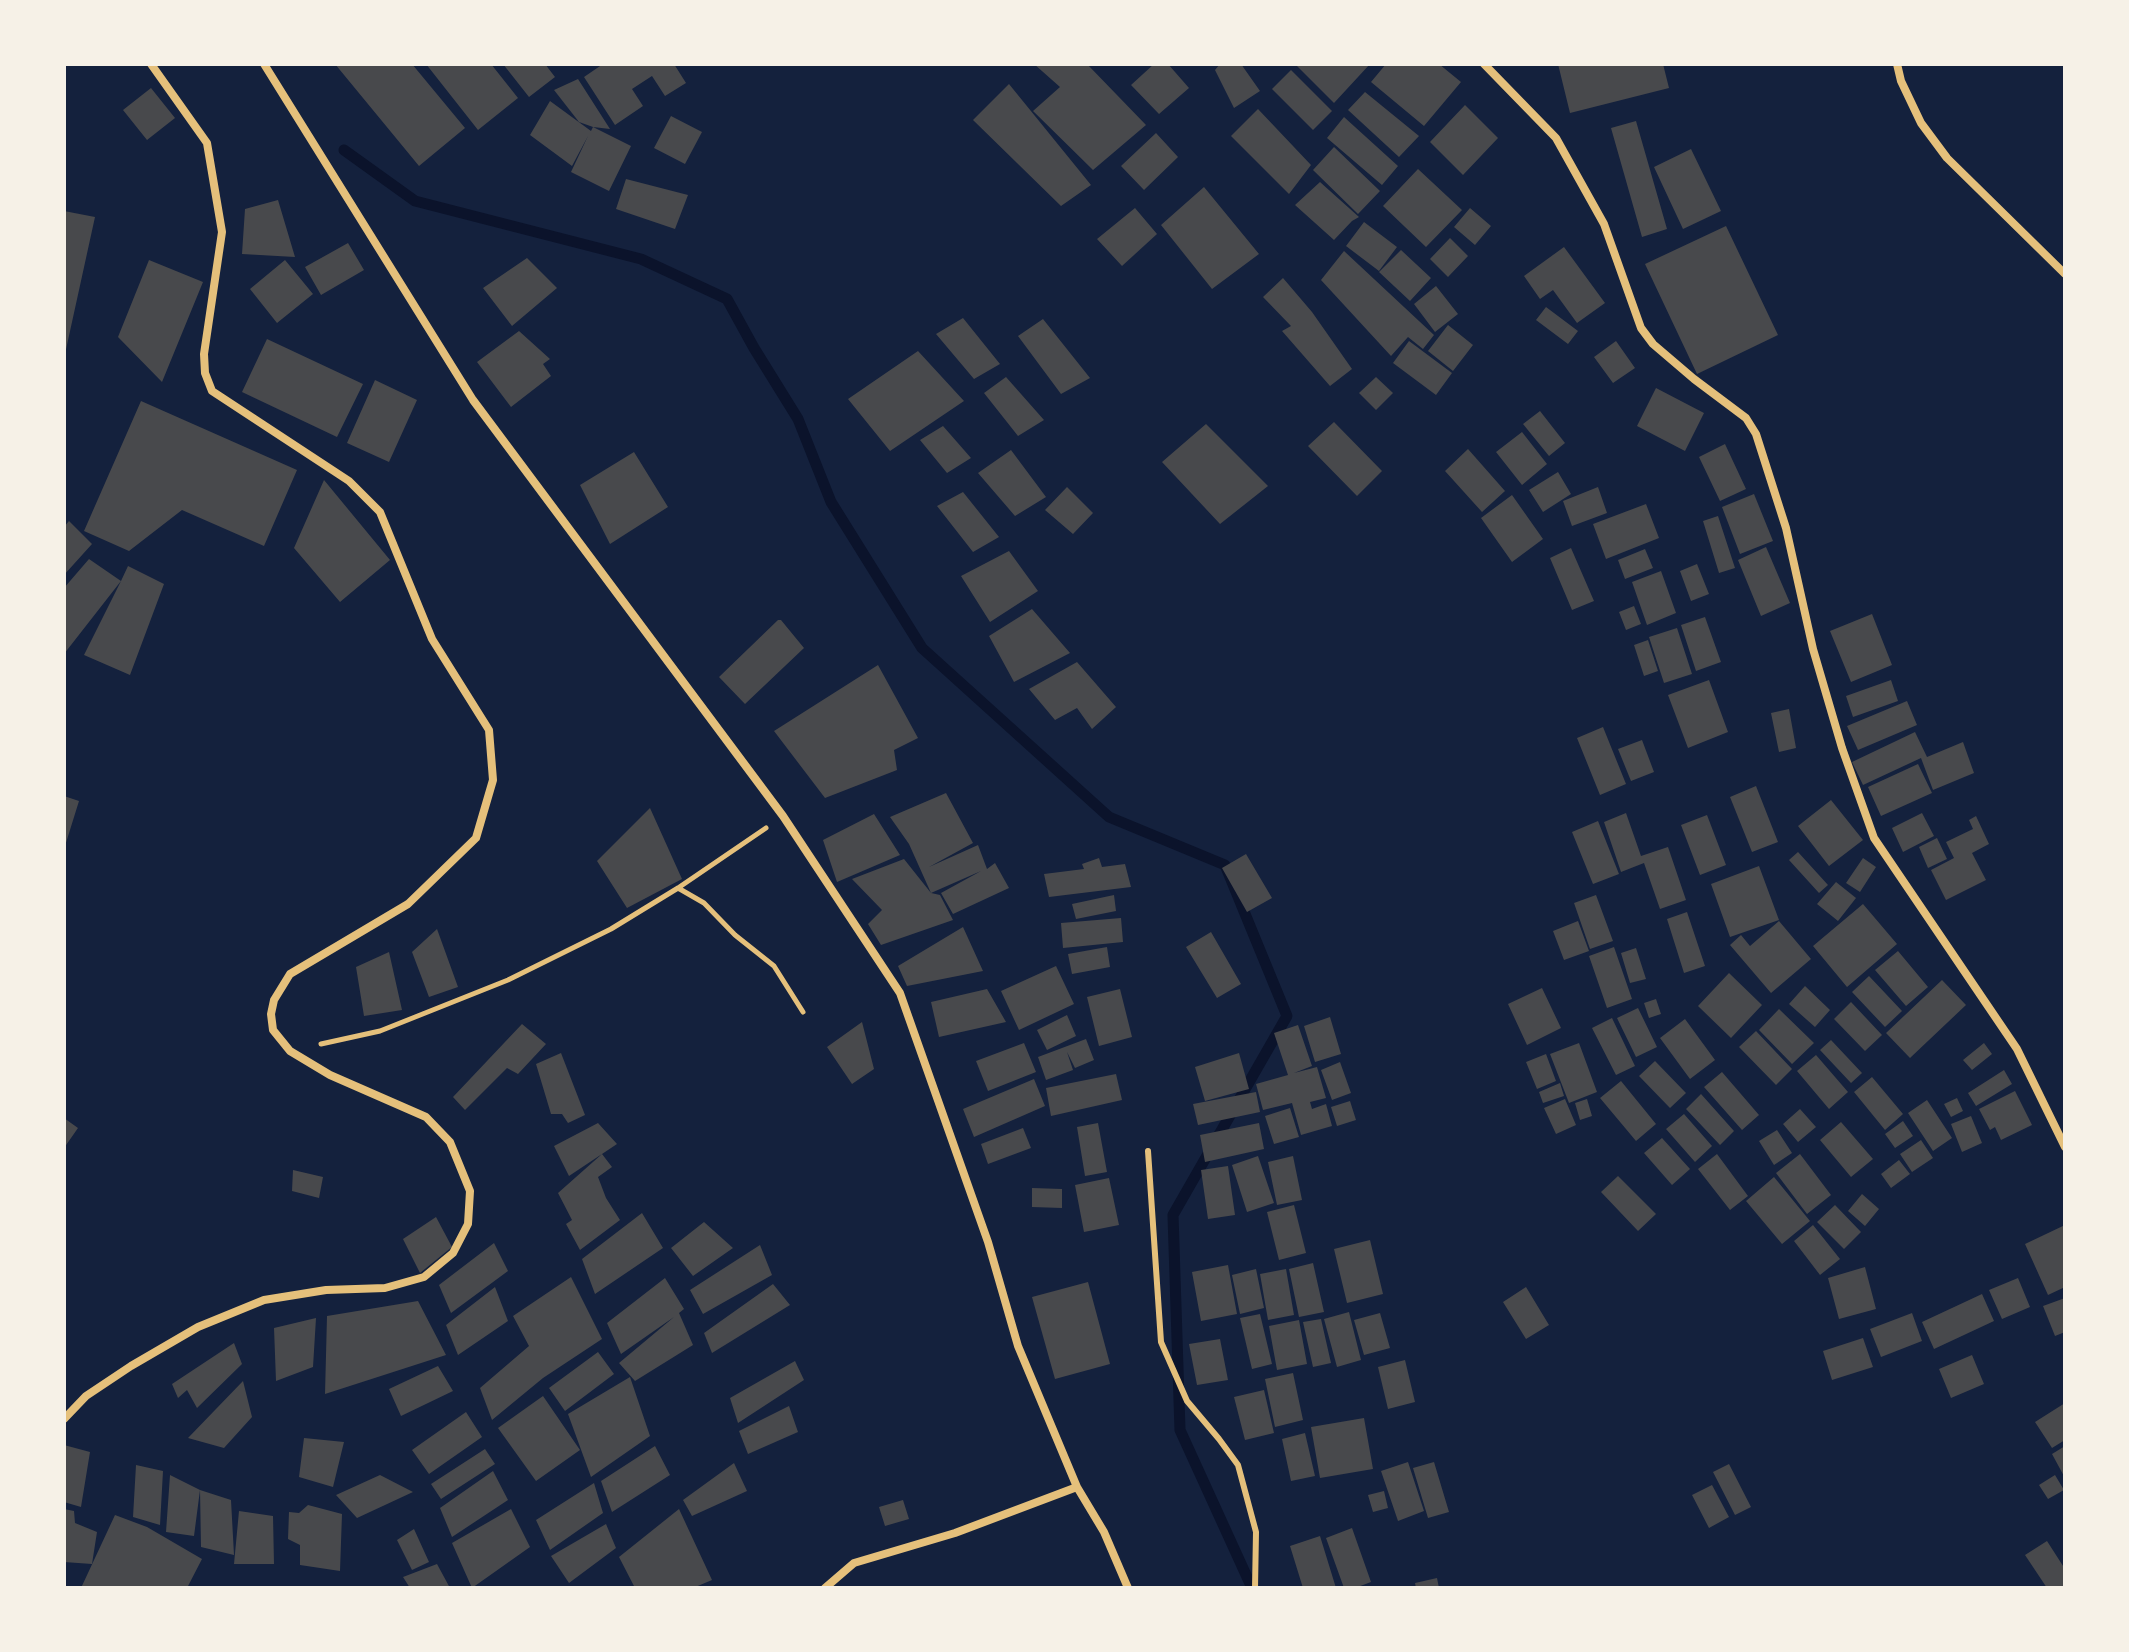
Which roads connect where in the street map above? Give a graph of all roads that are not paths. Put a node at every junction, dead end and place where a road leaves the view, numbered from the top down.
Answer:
1 (151, 64) edge
2 (264, 64) edge
3 (1484, 64) edge
4 (1897, 64) edge
5 (2065, 274) edge
6 (2065, 1147) edge
7 (1148, 1151) dead end
8 (64, 1419) edge
9 (1077, 1487) junction
10 (825, 1588) edge
11 (1128, 1588) edge
12 (1255, 1588) edge

1 - 8 street
2 - 9 street
3 - 6 street
4 - 5 street
7 - 12 lane
9 - 10 street
9 - 11 street

